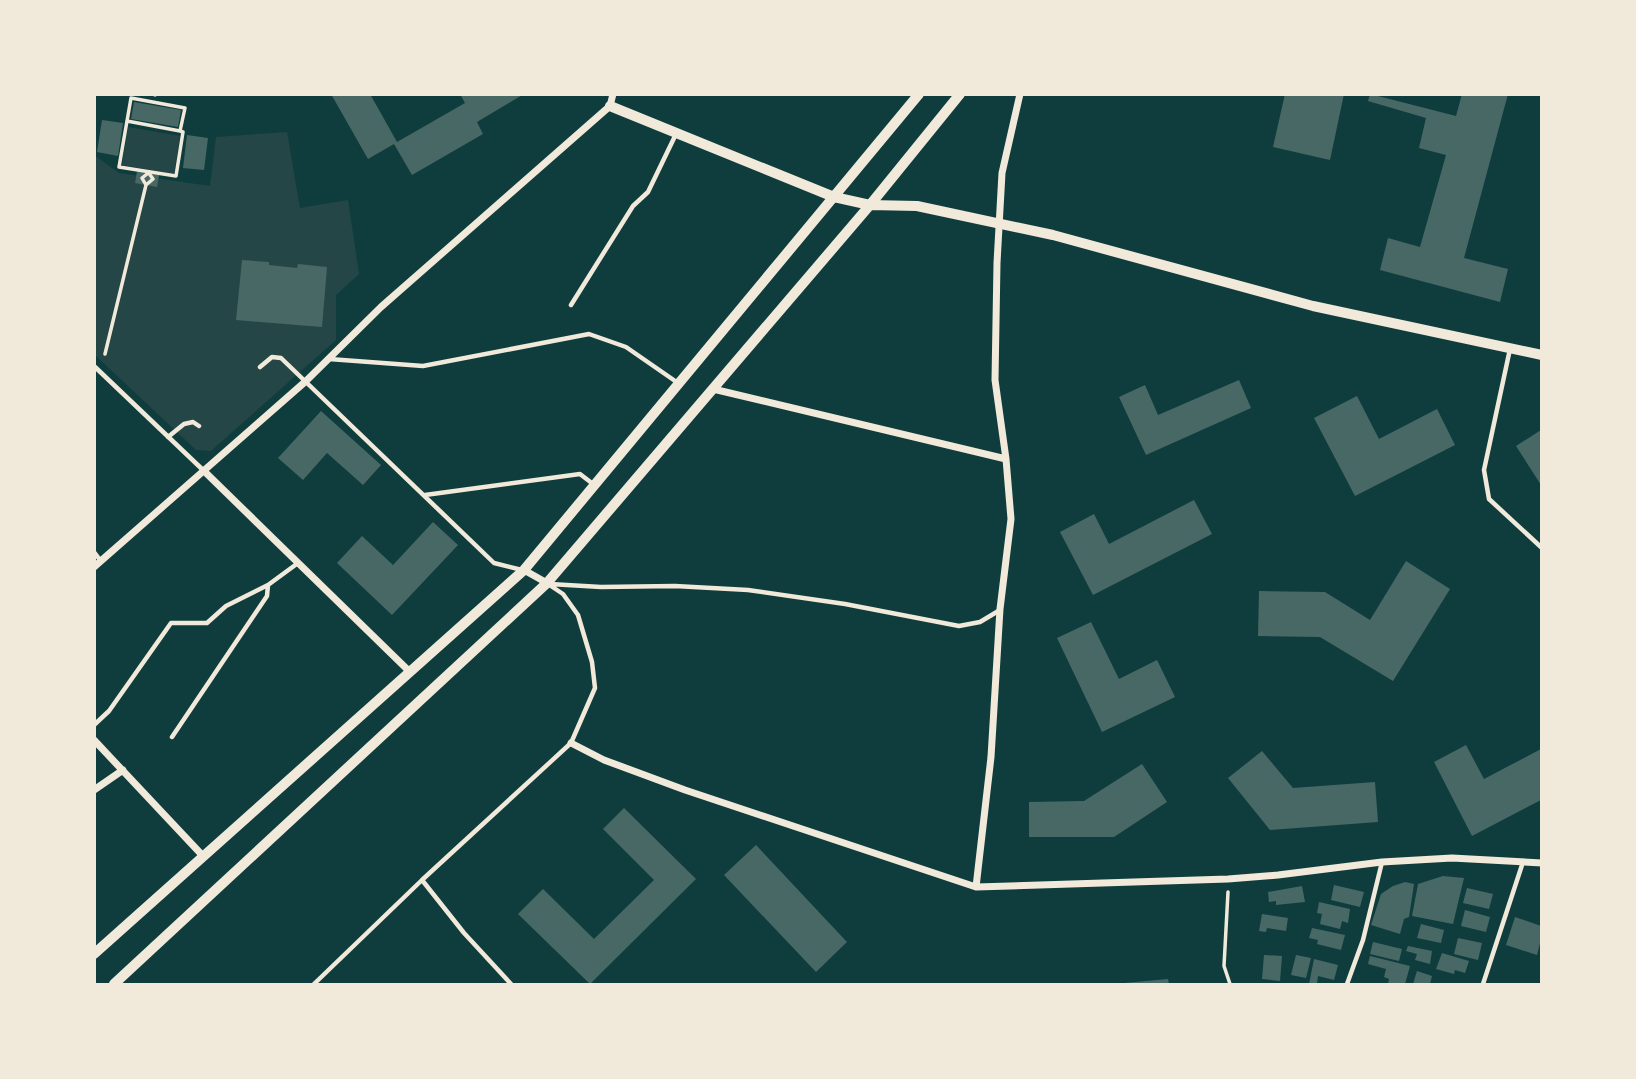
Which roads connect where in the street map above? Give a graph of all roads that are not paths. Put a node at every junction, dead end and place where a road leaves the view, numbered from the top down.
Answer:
1 (919, 94) edge
2 (960, 94) edge
3 (1020, 94) edge
4 (612, 100) edge
5 (676, 133) junction
6 (834, 197) junction
7 (870, 205) junction
8 (571, 305) dead end
9 (1510, 349) junction
10 (1542, 355) edge
11 (328, 359) junction
12 (94, 366) edge
13 (260, 367) dead end
14 (306, 381) junction
15 (679, 384) junction
16 (713, 389) junction
17 (199, 426) dead end
18 (168, 437) junction
19 (1006, 459) junction
20 (204, 471) junction
21 (594, 485) junction
22 (424, 495) junction
23 (1542, 548) edge
24 (94, 552) edge
25 (298, 563) junction
26 (98, 564) edge
27 (523, 570) junction
28 (547, 583) junction
29 (268, 585) junction
30 (1000, 609) junction
31 (410, 672) junction
32 (94, 725) edge
33 (173, 737) dead end
34 (94, 740) edge
35 (571, 743) junction
36 (123, 770) junction
37 (94, 790) edge
38 (203, 856) junction
39 (1524, 861) junction
40 (1382, 862) junction
41 (1542, 863) edge
42 (422, 880) junction
43 (976, 887) junction
44 (94, 954) edge
45 (114, 985) edge
46 (314, 985) edge
47 (511, 985) edge
48 (1347, 985) edge
49 (1483, 985) edge

1 - 6 street
2 - 7 street
3 - 19 street
4 - 5 street
4 - 11 street
5 - 6 street
5 - 8 lane
6 - 7 street
6 - 15 street
7 - 9 street
7 - 16 street
9 - 10 street
9 - 23 lane
11 - 14 street
11 - 15 lane
12 - 18 lane
13 - 14 lane
14 - 20 street
14 - 22 lane
15 - 21 street
16 - 19 street
16 - 28 street
17 - 18 lane
18 - 20 lane
19 - 30 street
20 - 25 street
20 - 26 street
21 - 22 lane
21 - 27 street
22 - 27 lane
24 - 26 lane
25 - 29 lane
25 - 31 street
27 - 28 street
27 - 31 street
28 - 30 lane
28 - 35 lane
28 - 45 street
29 - 32 lane
29 - 33 lane
30 - 43 street
31 - 38 street
34 - 36 street
35 - 42 lane
35 - 43 street
36 - 37 street
36 - 38 street
38 - 44 street
39 - 40 street
39 - 41 street
39 - 49 lane
40 - 43 street
40 - 48 lane
42 - 46 lane
42 - 47 lane

